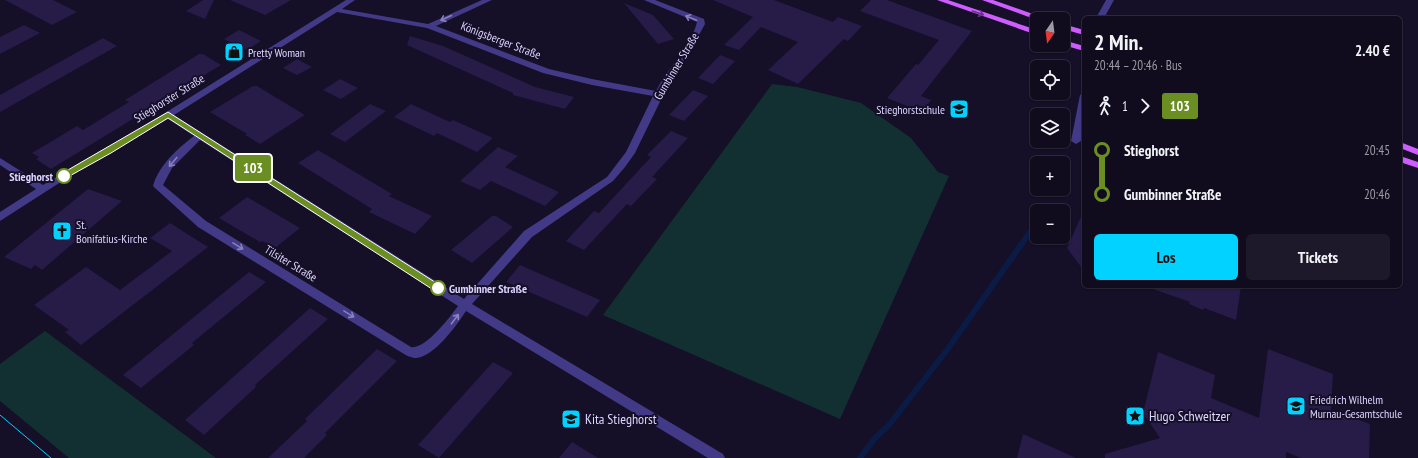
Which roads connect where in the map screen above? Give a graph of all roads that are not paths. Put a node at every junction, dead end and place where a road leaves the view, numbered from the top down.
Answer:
1 (351, 0) edge
2 (488, 0) edge
3 (648, 0) edge
4 (941, 0) edge
5 (986, 0) edge
6 (1110, 0) edge
7 (336, 10) junction
8 (1030, 15) edge
9 (1101, 16) edge
10 (429, 26) junction
11 (1070, 28) edge
12 (1030, 31) edge
13 (1082, 32) edge
14 (1070, 44) edge
15 (1082, 48) edge
16 (658, 94) junction
17 (1082, 106) edge
18 (168, 114) junction
19 (201, 135) junction
20 (1076, 141) dead end
21 (1402, 146) edge
22 (1418, 152) edge
23 (1402, 159) edge
24 (0, 161) edge
25 (1418, 165) edge
26 (43, 189) junction
27 (0, 217) edge
28 (465, 305) junction
29 (719, 458) edge

1 - 7 street, Stieghorster Straße
2 -> 10 street
16 -> 3 street, Gumbinner Straße
4 -> 12 main road
5 - 8 main road
6 - 9 street
7 - 10 street, Königsberger Straße
7 - 18 street, Stieghorster Straße
10 - 16 street, Königsberger Straße
11 - 13 main road
14 - 15 main road
16 - 28 street, Gumbinner Straße
17 - 20 street
18 - 19 street
18 - 26 street, Stieghorster Straße
19 - 28 street
19 -> 28 street, Tilsiter Straße
21 - 22 main road
23 - 25 main road
24 - 26 street
26 - 27 street, Stieghorster Straße
28 - 29 street

